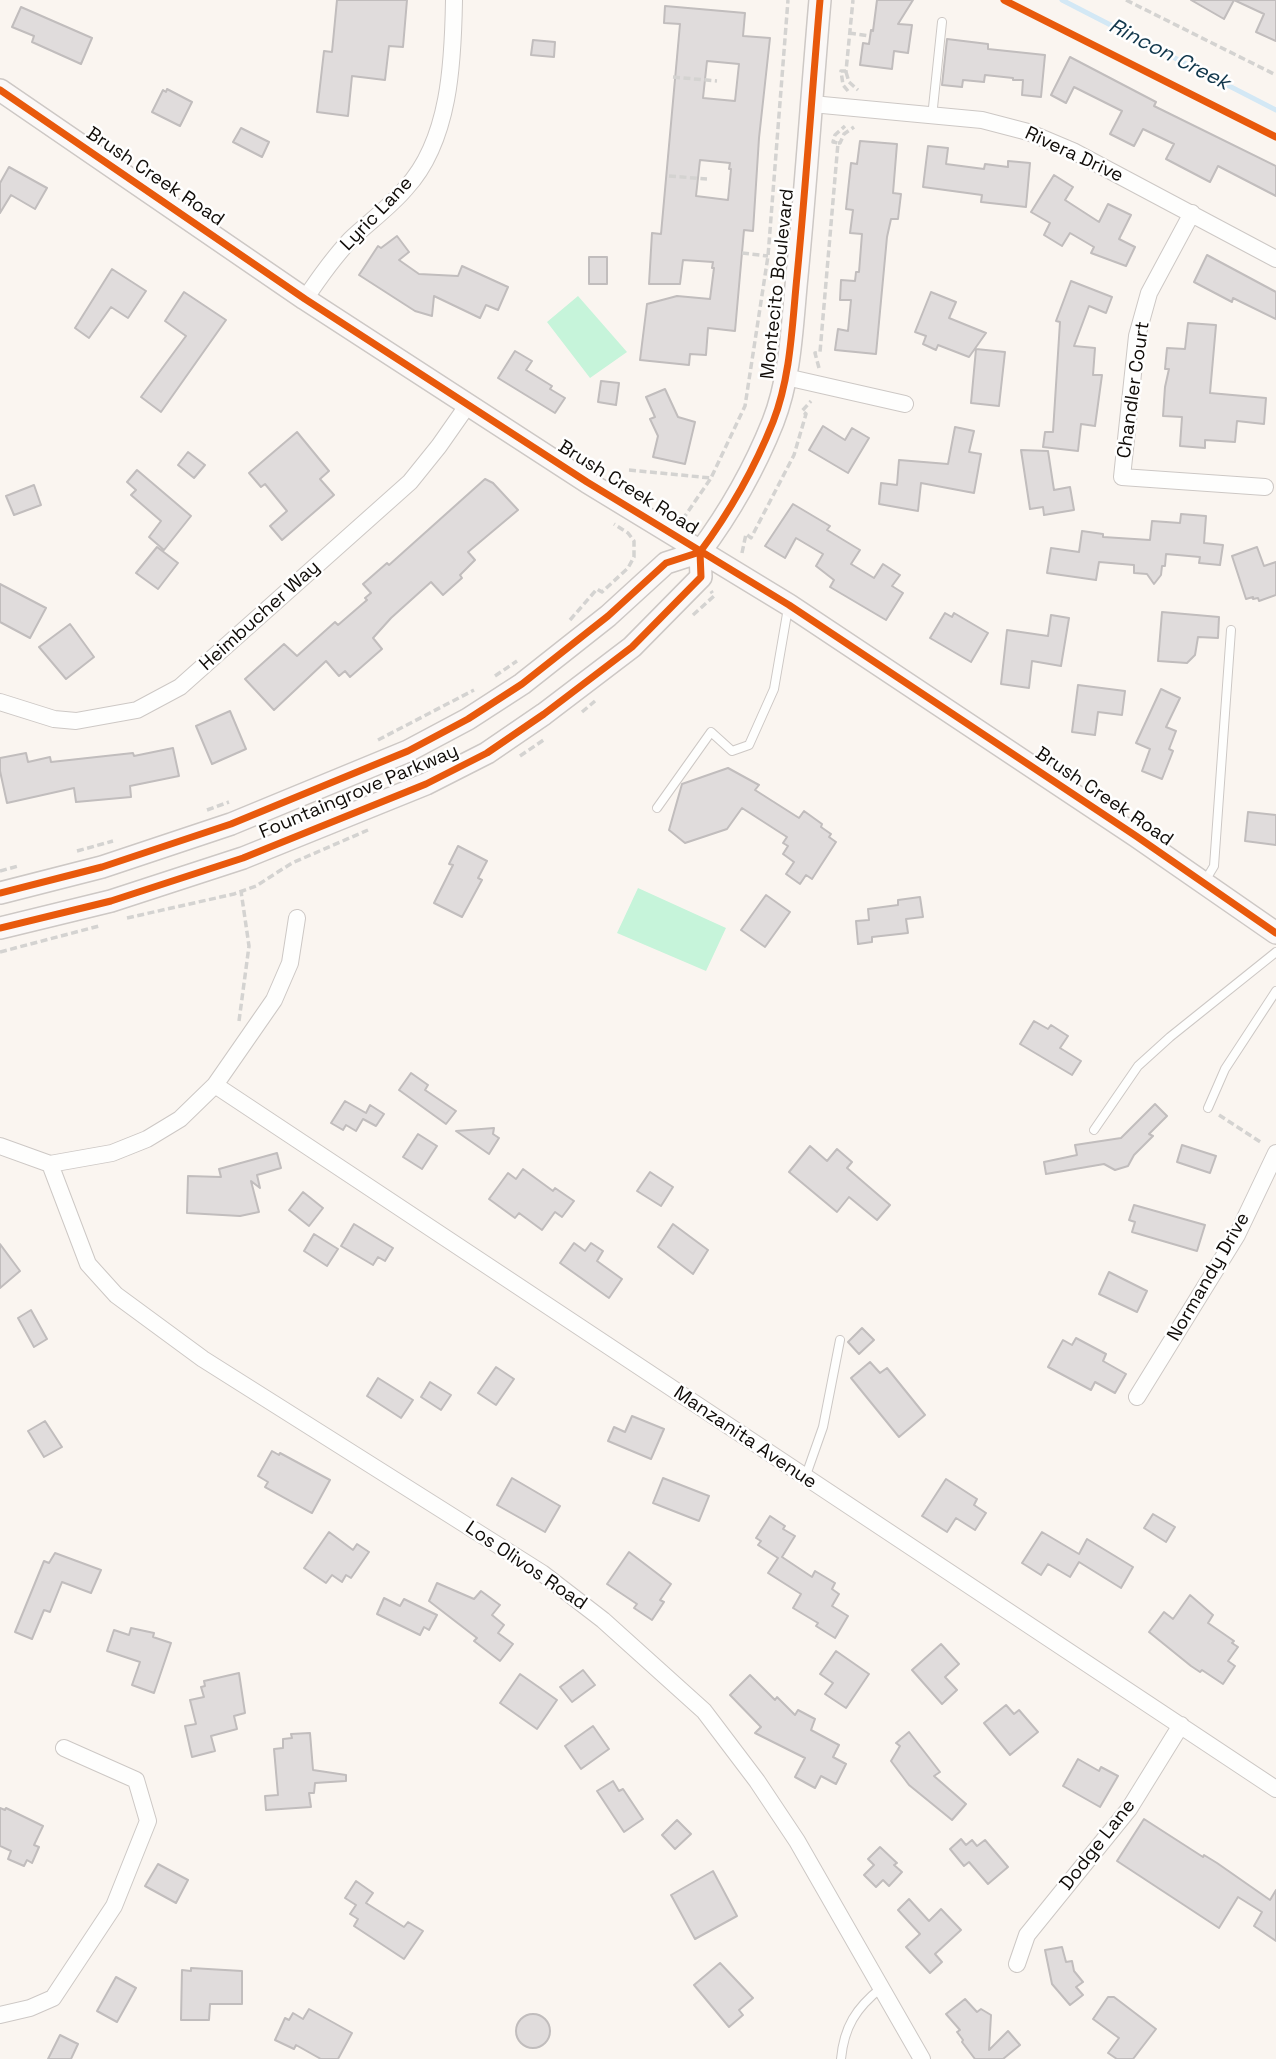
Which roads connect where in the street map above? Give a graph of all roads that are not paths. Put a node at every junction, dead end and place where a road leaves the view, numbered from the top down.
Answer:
1 (454, 0) edge
2 (820, 0) edge
3 (942, 22) dead end
4 (0, 90) edge
5 (812, 104) junction
6 (932, 117) junction
7 (1192, 212) junction
8 (1276, 259) edge
9 (306, 299) junction
10 (786, 377) junction
11 (905, 404) dead end
12 (467, 405) junction
13 (1265, 487) dead end
14 (700, 552) junction
15 (789, 605) junction
16 (1231, 630) dead end
17 (0, 702) edge
18 (657, 808) dead end
19 (1203, 883) junction
20 (0, 893) edge
21 (296, 918) dead end
22 (0, 928) edge
23 (1276, 933) edge
24 (1276, 952) edge
25 (1276, 991) edge
26 (215, 1085) junction
27 (1208, 1108) road end
28 (1094, 1130) dead end
29 (0, 1146) edge
30 (1270, 1149) edge
31 (50, 1164) junction
32 (840, 1340) dead end
33 (1137, 1397) dead end
34 (805, 1478) junction
35 (1181, 1725) junction
36 (64, 1748) dead end
37 (1276, 1789) edge
38 (1017, 1964) dead end
39 (881, 1987) junction
40 (0, 2015) edge
41 (841, 2059) edge
42 (922, 2059) edge

1 - 9 street, Lyric Lane
2 - 5 main road, Montecito Boulevard
3 - 6 lane
4 - 9 main road, Brush Creek Road
5 - 6 street, Rivera Drive
5 - 10 main road, Montecito Boulevard
6 - 7 street, Rivera Drive
7 - 8 street, Rivera Drive
7 - 13 street, Chandler Court
9 - 12 main road, Brush Creek Road
10 - 11 street
10 - 14 main road, Montecito Boulevard
12 - 14 main road, Brush Creek Road
12 - 17 street, Heimbucher Way
14 - 15 main road, Brush Creek Road
14 - 20 main road, Fountaingrove Parkway
14 - 22 main road, Fountaingrove Parkway
15 - 18 lane
15 - 19 main road, Brush Creek Road
16 - 19 lane
19 - 23 main road, Brush Creek Road
21 - 26 street
24 - 28 lane
25 - 27 lane
26 - 31 street
26 - 34 street, Manzanita Avenue
29 - 31 street
30 - 33 street, Normandy Drive
31 - 39 street, Los Olivos Road
32 - 34 lane
34 - 35 street, Manzanita Avenue
35 - 37 street, Manzanita Avenue
35 - 38 street, Dodge Lane
36 - 40 street
39 - 41 lane
39 - 42 street, Los Olivos Road

